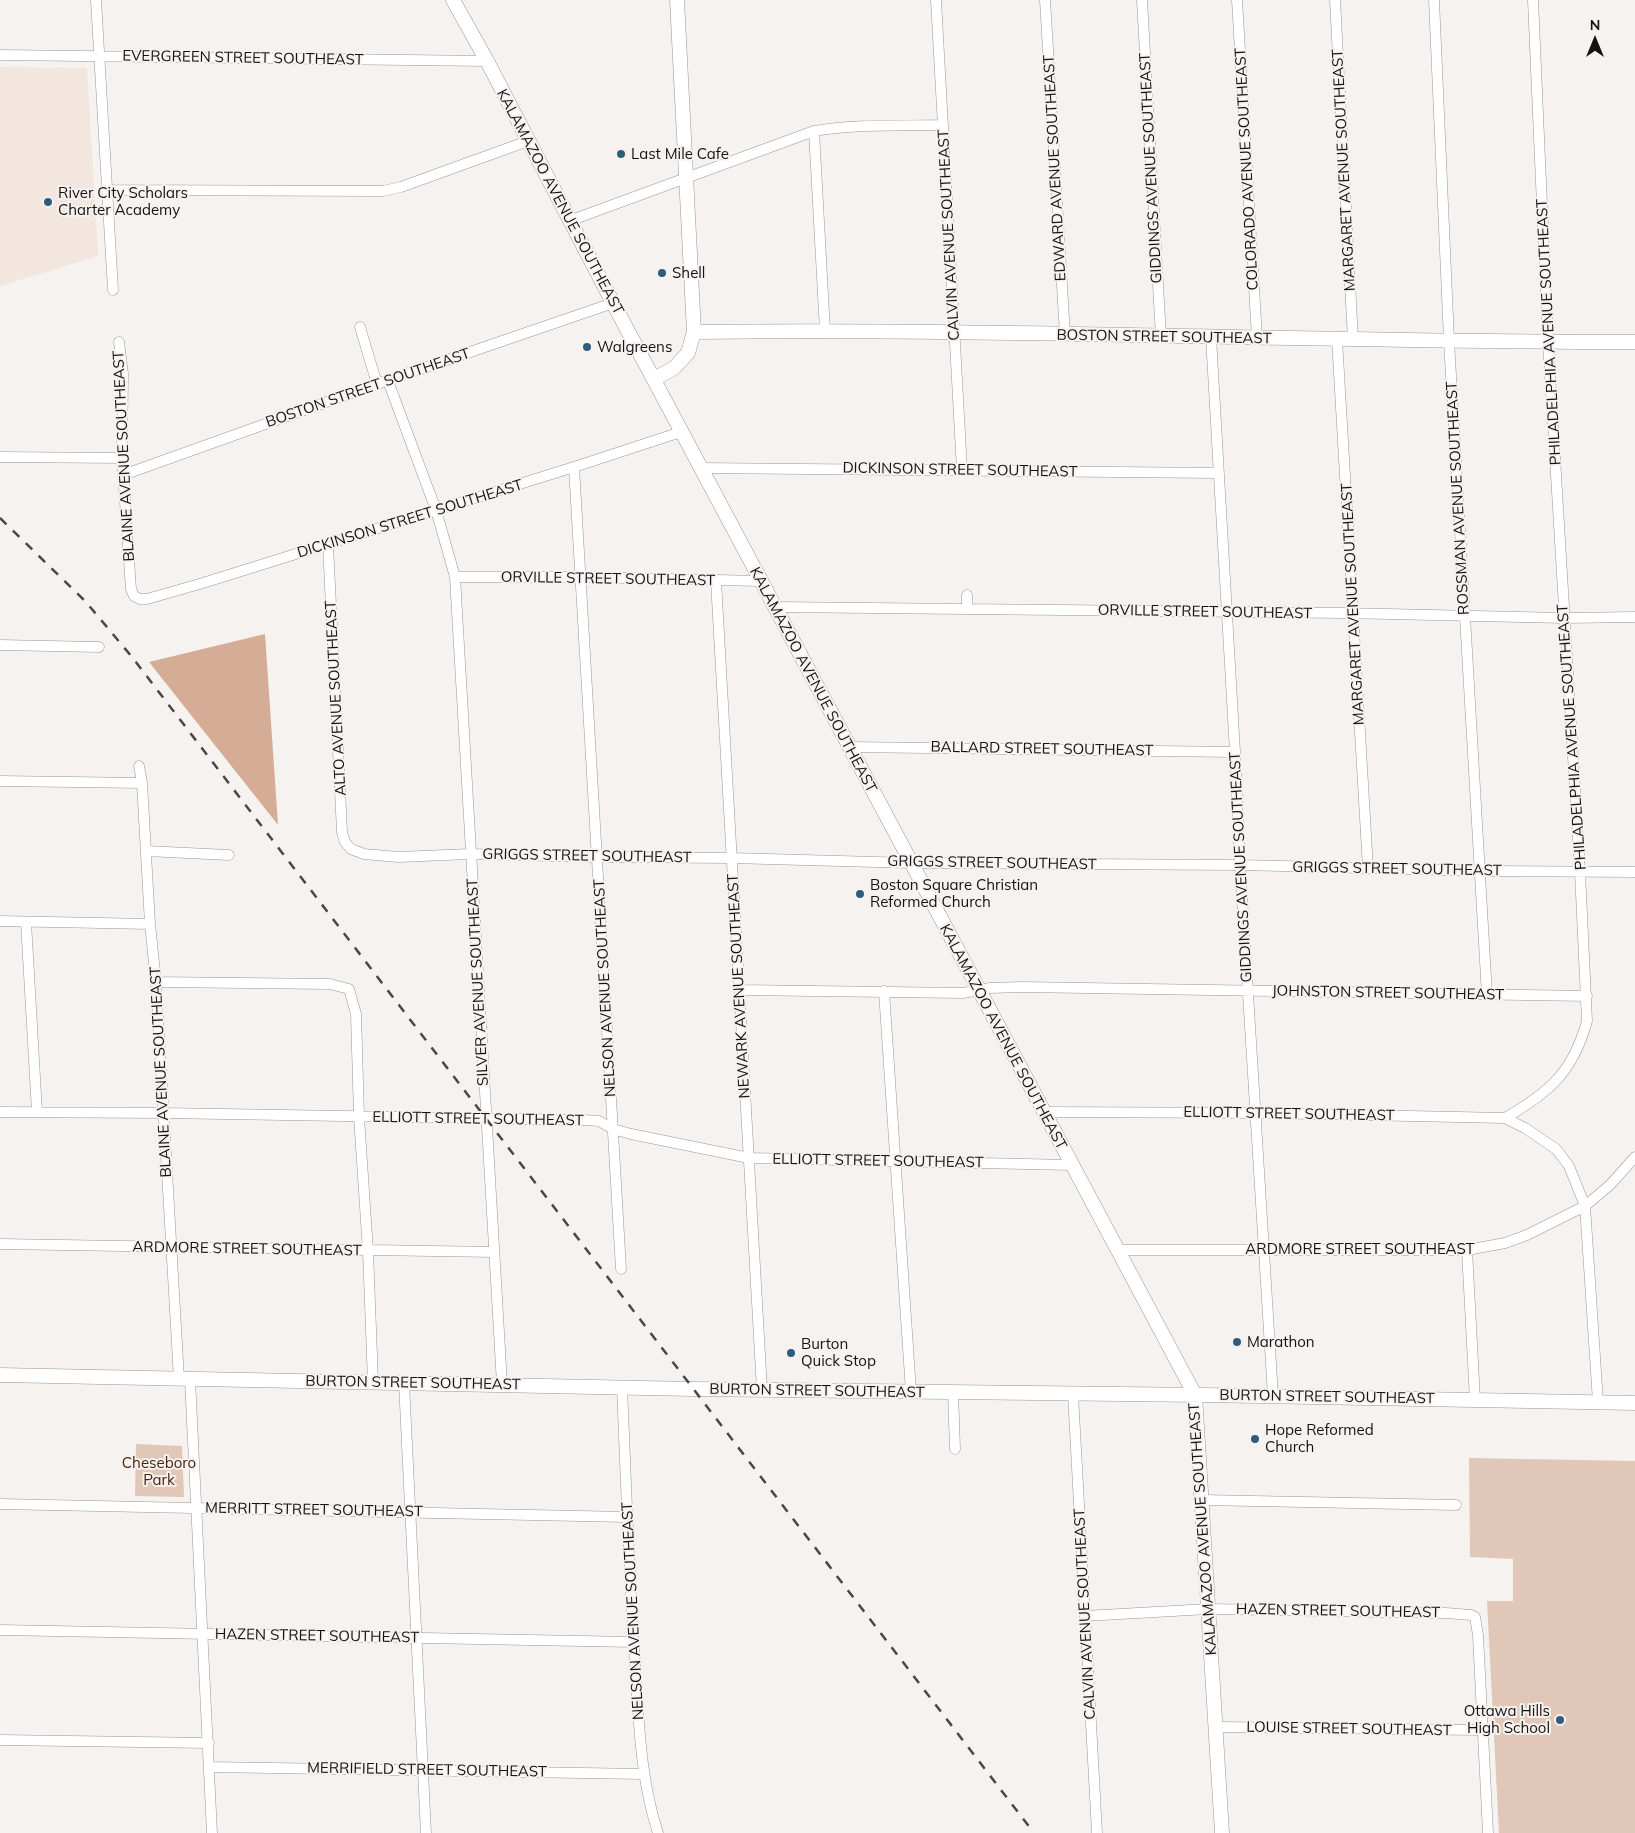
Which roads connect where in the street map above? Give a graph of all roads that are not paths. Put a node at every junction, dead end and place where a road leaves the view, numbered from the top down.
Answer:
1 (96, 0) edge
2 (453, 0) edge
3 (677, 0) edge
4 (936, 0) edge
5 (1045, 0) edge
6 (1142, 0) edge
7 (1237, 0) edge
8 (1335, 0) edge
9 (1434, 0) edge
10 (1533, 0) edge
11 (0, 55) edge
12 (99, 57) junction
13 (487, 61) junction
14 (942, 125) junction
15 (814, 131) junction
16 (528, 141) junction
17 (687, 178) junction
18 (107, 190) junction
19 (569, 221) junction
20 (113, 290) dead end
21 (613, 303) junction
22 (360, 327) dead end
23 (825, 331) junction
24 (694, 332) junction
25 (955, 333) junction
26 (1065, 335) junction
27 (1161, 336) junction
28 (1211, 337) junction
29 (1257, 338) junction
30 (1337, 339) junction
31 (1353, 340) junction
32 (1449, 341) junction
33 (119, 342) dead end
34 (1548, 342) junction
35 (1635, 342) edge
36 (654, 379) junction
37 (388, 381) junction
38 (377, 384) junction
39 (681, 432) junction
40 (0, 456) edge
41 (122, 458) junction
42 (574, 467) junction
43 (701, 468) junction
44 (962, 470) junction
45 (1218, 473) junction
46 (123, 475) junction
47 (436, 510) junction
48 (328, 544) junction
49 (455, 576) junction
50 (581, 577) junction
51 (716, 581) junction
52 (761, 581) junction
53 (967, 595) dead end
54 (136, 598) joint
55 (775, 607) junction
56 (967, 609) junction
57 (1226, 612) junction
58 (1353, 614) junction
59 (1465, 615) junction
60 (1635, 617) edge
61 (1564, 618) junction
62 (0, 645) edge
63 (99, 647) dead end
64 (849, 748) junction
65 (1235, 752) junction
66 (139, 766) dead end
67 (0, 781) edge
68 (142, 783) junction
69 (351, 849) joint
70 (146, 850) junction
71 (470, 854) junction
72 (229, 855) dead end
73 (597, 857) junction
74 (731, 858) junction
75 (912, 863) junction
76 (1240, 865) junction
77 (1368, 869) junction
78 (1480, 871) junction
79 (1580, 872) junction
80 (1635, 872) edge
81 (0, 921) edge
82 (26, 922) junction
83 (150, 924) junction
84 (156, 982) junction
85 (738, 990) junction
86 (1248, 990) junction
87 (884, 991) junction
88 (979, 991) junction
89 (1487, 995) junction
90 (1588, 996) junction
91 (0, 1112) edge
92 (37, 1112) junction
93 (163, 1112) junction
94 (1043, 1112) junction
95 (1255, 1113) junction
96 (359, 1117) junction
97 (485, 1117) junction
98 (1505, 1118) junction
99 (613, 1129) junction
100 (1635, 1157) edge
101 (749, 1158) junction
102 (895, 1161) junction
103 (1070, 1164) junction
104 (1585, 1206) junction
105 (0, 1244) edge
106 (172, 1248) junction
107 (1117, 1250) junction
108 (1264, 1250) junction
109 (1467, 1250) junction
110 (368, 1251) junction
111 (494, 1252) junction
112 (622, 1269) dead end
113 (0, 1375) edge
114 (184, 1379) junction
115 (374, 1382) junction
116 (404, 1383) junction
117 (502, 1384) junction
118 (622, 1387) junction
119 (762, 1390) junction
120 (911, 1392) junction
121 (953, 1392) junction
122 (1073, 1394) junction
123 (1194, 1395) junction
124 (1273, 1396) junction
125 (1475, 1400) junction
126 (1598, 1402) junction
127 (1635, 1403) edge
128 (955, 1449) dead end
129 (1202, 1500) junction
130 (0, 1504) edge
131 (1456, 1505) dead end
132 (196, 1508) junction
133 (410, 1512) junction
134 (628, 1517) junction
135 (1208, 1609) junction
136 (1085, 1616) junction
137 (0, 1630) edge
138 (202, 1634) junction
139 (416, 1638) junction
140 (634, 1642) junction
141 (1216, 1727) junction
142 (1482, 1730) junction
143 (0, 1740) edge
144 (209, 1744) junction
145 (209, 1767) junction
146 (423, 1770) junction
147 (644, 1774) junction
148 (212, 1833) edge
149 (426, 1833) edge
150 (658, 1833) edge
151 (1097, 1833) edge
152 (1222, 1833) edge
153 (1488, 1833) edge

1 - 12 street
2 - 13 main road, KALAMAZOO AVENUE SOUTHEAST
3 - 17 main road
4 - 14 street, CALVIN AVENUE SOUTHEAST
5 - 26 street, EDWARD AVENUE SOUTHEAST
6 - 27 street, GIDDINGS AVENUE SOUTHEAST
7 - 29 street, COLORADO AVENUE SOUTHEAST
8 - 31 street, MARGARET AVENUE SOUTHEAST
9 - 32 street, ROSSMAN AVENUE SOUTHEAST
10 - 34 street, PHILADELPHIA AVENUE SOUTHEAST
11 - 12 street, EVERGREEN STREET SOUTHEAST
12 - 13 street, EVERGREEN STREET SOUTHEAST
12 - 18 street
13 - 16 main road, KALAMAZOO AVENUE SOUTHEAST
14 - 15 street
14 - 25 street, CALVIN AVENUE SOUTHEAST
15 - 17 street
15 - 23 street
16 - 18 street
16 - 19 main road, KALAMAZOO AVENUE SOUTHEAST
17 - 19 street
17 - 24 main road
18 - 20 street
19 - 21 main road, KALAMAZOO AVENUE SOUTHEAST
21 - 36 main road, KALAMAZOO AVENUE SOUTHEAST
21 - 37 street, BOSTON STREET SOUTHEAST
22 - 38 street
23 - 24 main road, BOSTON STREET SOUTHEAST
23 - 25 main road, BOSTON STREET SOUTHEAST
24 - 36 main road
25 - 26 main road, BOSTON STREET SOUTHEAST
25 - 44 street, CALVIN AVENUE SOUTHEAST
26 - 27 main road, BOSTON STREET SOUTHEAST
27 - 28 main road, BOSTON STREET SOUTHEAST
28 - 29 main road, BOSTON STREET SOUTHEAST
28 - 45 street, GIDDINGS AVENUE SOUTHEAST
29 - 30 main road, BOSTON STREET SOUTHEAST
30 - 31 main road, BOSTON STREET SOUTHEAST
30 - 58 street, MARGARET AVENUE SOUTHEAST
31 - 32 main road, BOSTON STREET SOUTHEAST
32 - 34 main road, BOSTON STREET SOUTHEAST
32 - 59 street, ROSSMAN AVENUE SOUTHEAST
33 - 41 street, BLAINE AVENUE SOUTHEAST
34 - 35 main road, BOSTON STREET SOUTHEAST
34 - 61 street, PHILADELPHIA AVENUE SOUTHEAST
36 - 39 main road, KALAMAZOO AVENUE SOUTHEAST
37 - 38 street, BOSTON STREET SOUTHEAST
37 - 47 street, SILVER AVENUE SOUTHEAST
38 - 46 street, BOSTON STREET SOUTHEAST
39 - 42 street, DICKINSON STREET SOUTHEAST
39 - 43 main road, KALAMAZOO AVENUE SOUTHEAST
40 - 41 street
41 - 46 street, BLAINE AVENUE SOUTHEAST
42 - 47 street, DICKINSON STREET SOUTHEAST
42 - 50 street, NELSON AVENUE SOUTHEAST
43 - 44 street, DICKINSON STREET SOUTHEAST
43 - 52 main road, KALAMAZOO AVENUE SOUTHEAST
44 - 45 street, DICKINSON STREET SOUTHEAST
45 - 57 street, GIDDINGS AVENUE SOUTHEAST
46 - 54 street, BLAINE AVENUE SOUTHEAST
47 - 48 street, DICKINSON STREET SOUTHEAST
47 - 49 street, SILVER AVENUE SOUTHEAST
48 - 54 street, DICKINSON STREET SOUTHEAST
48 - 69 street, ALTO AVENUE SOUTHEAST
49 - 50 street, ORVILLE STREET SOUTHEAST
49 - 71 street, SILVER AVENUE SOUTHEAST
50 - 51 street, ORVILLE STREET SOUTHEAST
50 - 73 street, NELSON AVENUE SOUTHEAST
51 - 52 street, ORVILLE STREET SOUTHEAST
51 - 74 street, NEWARK AVENUE SOUTHEAST
52 - 55 main road, KALAMAZOO AVENUE SOUTHEAST
53 - 56 street
55 - 56 street, ORVILLE STREET SOUTHEAST
55 - 64 main road, KALAMAZOO AVENUE SOUTHEAST
56 - 57 street, ORVILLE STREET SOUTHEAST
57 - 58 street, ORVILLE STREET SOUTHEAST
57 - 65 street, GIDDINGS AVENUE SOUTHEAST
58 - 59 street, ORVILLE STREET SOUTHEAST
58 - 77 street, MARGARET AVENUE SOUTHEAST
59 - 61 street, ORVILLE STREET SOUTHEAST
59 - 78 street, ROSSMAN AVENUE SOUTHEAST
60 - 61 street, ORVILLE STREET SOUTHEAST
61 - 79 street, PHILADELPHIA AVENUE SOUTHEAST
62 - 63 street
64 - 65 street, BALLARD STREET SOUTHEAST
64 - 75 main road, KALAMAZOO AVENUE SOUTHEAST
65 - 76 street, GIDDINGS AVENUE SOUTHEAST
66 - 68 street, BLAINE AVENUE SOUTHEAST
67 - 68 street
68 - 70 street, BLAINE AVENUE SOUTHEAST
69 - 71 street, GRIGGS STREET SOUTHEAST
70 - 72 street
70 - 83 street, BLAINE AVENUE SOUTHEAST
71 - 73 street, GRIGGS STREET SOUTHEAST
71 - 97 street, SILVER AVENUE SOUTHEAST
73 - 74 street, GRIGGS STREET SOUTHEAST
73 - 99 street, NELSON AVENUE SOUTHEAST
74 - 75 street, GRIGGS STREET SOUTHEAST
74 - 85 street, NEWARK AVENUE SOUTHEAST
75 - 76 street, GRIGGS STREET SOUTHEAST
75 - 88 main road, KALAMAZOO AVENUE SOUTHEAST
76 - 77 street, GRIGGS STREET SOUTHEAST
76 - 86 street, GIDDINGS AVENUE SOUTHEAST
77 - 78 street, GRIGGS STREET SOUTHEAST
78 - 79 street, GRIGGS STREET SOUTHEAST
78 - 89 street, ROSSMAN AVENUE SOUTHEAST
79 - 80 street, GRIGGS STREET SOUTHEAST
79 - 90 street, PHILADELPHIA AVENUE SOUTHEAST
81 - 82 street
82 - 83 street
82 - 92 street
83 - 84 street, BLAINE AVENUE SOUTHEAST
84 - 93 street, BLAINE AVENUE SOUTHEAST
84 - 96 street
85 - 87 street, JOHNSTON STREET SOUTHEAST
85 - 101 street, NEWARK AVENUE SOUTHEAST
86 - 88 street, JOHNSTON STREET SOUTHEAST
86 - 89 street, JOHNSTON STREET SOUTHEAST
86 - 95 street, GIDDINGS AVENUE SOUTHEAST
87 - 88 street, JOHNSTON STREET SOUTHEAST
87 - 102 street
88 - 94 main road, KALAMAZOO AVENUE SOUTHEAST
89 - 90 street, JOHNSTON STREET SOUTHEAST
90 - 98 street, PHILADELPHIA AVENUE SOUTHEAST
91 - 92 street, ELLIOTT STREET SOUTHEAST
92 - 93 street, ELLIOTT STREET SOUTHEAST
93 - 96 street, ELLIOTT STREET SOUTHEAST
93 - 106 street, BLAINE AVENUE SOUTHEAST
94 - 95 street, ELLIOTT STREET SOUTHEAST
94 - 103 main road, KALAMAZOO AVENUE SOUTHEAST
95 - 98 street, ELLIOTT STREET SOUTHEAST
95 - 108 street, GIDDINGS AVENUE SOUTHEAST
96 - 97 street, ELLIOTT STREET SOUTHEAST
96 - 110 street
97 - 99 street, ELLIOTT STREET SOUTHEAST
97 - 111 street, SILVER AVENUE SOUTHEAST
98 - 104 street
99 - 101 street, ELLIOTT STREET SOUTHEAST
99 - 112 street, NELSON AVENUE SOUTHEAST
100 - 104 street, ARDMORE STREET SOUTHEAST
101 - 102 street, ELLIOTT STREET SOUTHEAST
101 - 119 street, NEWARK AVENUE SOUTHEAST
102 - 103 street, ELLIOTT STREET SOUTHEAST
102 - 120 street
103 - 107 main road, KALAMAZOO AVENUE SOUTHEAST
104 - 109 street, ARDMORE STREET SOUTHEAST
104 - 126 street
105 - 106 street, ARDMORE STREET SOUTHEAST
106 - 110 street, ARDMORE STREET SOUTHEAST
106 - 114 street, BLAINE AVENUE SOUTHEAST
107 - 108 street, ARDMORE STREET SOUTHEAST
107 - 123 main road, KALAMAZOO AVENUE SOUTHEAST
108 - 109 street, ARDMORE STREET SOUTHEAST
108 - 124 street, GIDDINGS AVENUE SOUTHEAST
109 - 125 street
110 - 111 street, ARDMORE STREET SOUTHEAST
110 - 115 street
111 - 117 street, SILVER AVENUE SOUTHEAST
113 - 114 main road, BURTON STREET SOUTHEAST
114 - 115 main road, BURTON STREET SOUTHEAST
114 - 132 street, BLAINE AVENUE SOUTHEAST
115 - 116 main road, BURTON STREET SOUTHEAST
116 - 117 main road, BURTON STREET SOUTHEAST
116 - 133 street
117 - 118 main road, BURTON STREET SOUTHEAST
118 - 119 main road, BURTON STREET SOUTHEAST
118 - 134 street, NELSON AVENUE SOUTHEAST
119 - 120 main road, BURTON STREET SOUTHEAST
120 - 121 main road, BURTON STREET SOUTHEAST
121 - 122 main road, BURTON STREET SOUTHEAST
121 - 128 street
122 - 123 main road, BURTON STREET SOUTHEAST
122 - 136 street, CALVIN AVENUE SOUTHEAST
123 - 124 main road, BURTON STREET SOUTHEAST
123 - 129 main road, KALAMAZOO AVENUE SOUTHEAST
124 - 125 main road, BURTON STREET SOUTHEAST
125 - 126 main road, BURTON STREET SOUTHEAST
126 - 127 main road, BURTON STREET SOUTHEAST
129 - 131 street
129 - 135 main road, KALAMAZOO AVENUE SOUTHEAST
130 - 132 street, MERRITT STREET SOUTHEAST
132 - 133 street, MERRITT STREET SOUTHEAST
132 - 138 street, BLAINE AVENUE SOUTHEAST
133 - 134 street, MERRITT STREET SOUTHEAST
133 - 139 street
134 - 140 street, NELSON AVENUE SOUTHEAST
135 - 136 street, HAZEN STREET SOUTHEAST
135 - 141 main road, KALAMAZOO AVENUE SOUTHEAST
135 - 142 street, HAZEN STREET SOUTHEAST
136 - 151 street, CALVIN AVENUE SOUTHEAST
137 - 138 street, HAZEN STREET SOUTHEAST
138 - 139 street, HAZEN STREET SOUTHEAST
138 - 144 street, BLAINE AVENUE SOUTHEAST
139 - 140 street, HAZEN STREET SOUTHEAST
139 - 146 street
140 - 147 street, NELSON AVENUE SOUTHEAST
141 - 142 street, LOUISE STREET SOUTHEAST
141 - 152 main road, KALAMAZOO AVENUE SOUTHEAST
142 - 153 street
143 - 144 street
144 - 145 street, BLAINE AVENUE SOUTHEAST
145 - 146 street, MERRIFIELD STREET SOUTHEAST
145 - 148 street, BLAINE AVENUE SOUTHEAST
146 - 147 street, MERRIFIELD STREET SOUTHEAST
146 - 149 street
147 - 150 street, NELSON AVENUE SOUTHEAST

